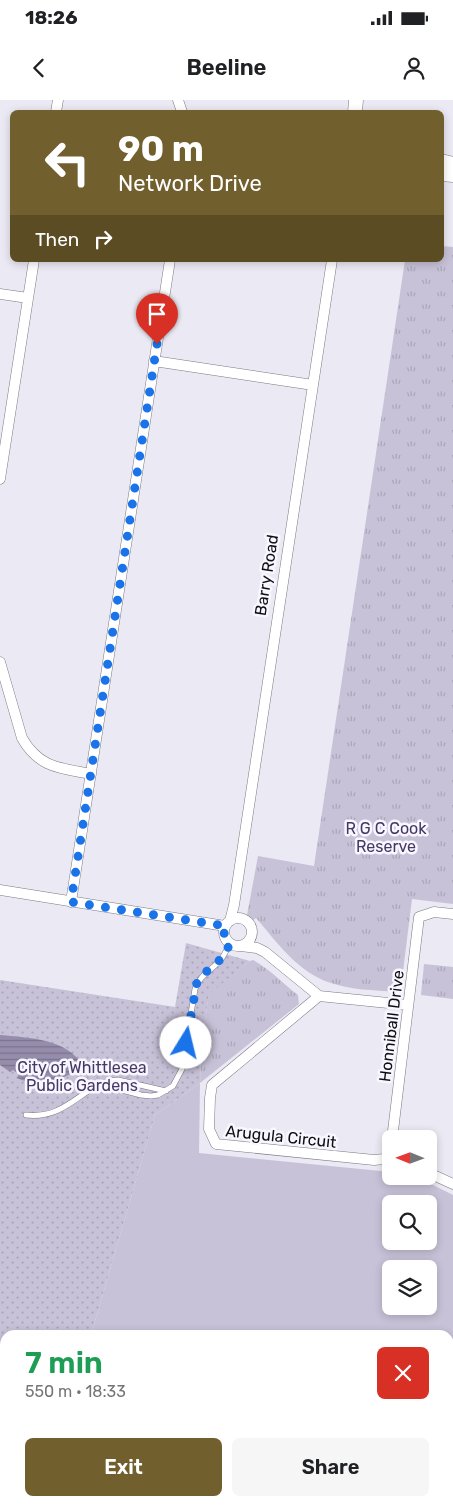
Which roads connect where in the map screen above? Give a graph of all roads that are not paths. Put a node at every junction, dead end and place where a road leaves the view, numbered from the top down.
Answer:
1 (34, 262) edge
2 (170, 262) edge
3 (332, 262) edge
4 (0, 294) edge
5 (28, 298) junction
6 (154, 361) junction
7 (313, 385) junction
8 (0, 479) edge
9 (0, 662) edge
10 (91, 774) junction
11 (0, 890) edge
12 (236, 895) junction
13 (71, 902) junction
14 (453, 914) edge
15 (244, 919) junction
16 (228, 924) junction
17 (252, 928) junction
18 (230, 944) junction
19 (241, 946) junction
20 (265, 952) junction
21 (319, 996) junction
22 (408, 1005) junction
23 (99, 1087) junction
24 (166, 1091) junction
25 (26, 1115) dead end
26 (393, 1130) edge
27 (382, 1159) edge
28 (438, 1177) edge
29 (453, 1184) edge

1 - 5 street
2 - 6 street
3 - 7 street, Barry Road
4 - 5 street
5 - 8 street
6 - 7 street
6 - 10 street
7 - 12 street, Barry Road
9 - 10 street
10 - 13 street
11 - 13 street
12 - 15 street, Barry Road
12 - 16 street, Barry Road
13 - 16 street
14 - 22 street, Honniball Drive
15 - 16 street
15 - 17 street
16 - 18 street
17 - 19 street
17 - 20 street
18 - 19 street
18 - 24 lane
19 - 20 street
20 - 21 street
21 - 22 street
21 - 27 street, Arugula Circuit
22 - 26 street, Honniball Drive
23 - 24 lane
23 - 24 lane
23 - 25 lane
28 - 29 street

